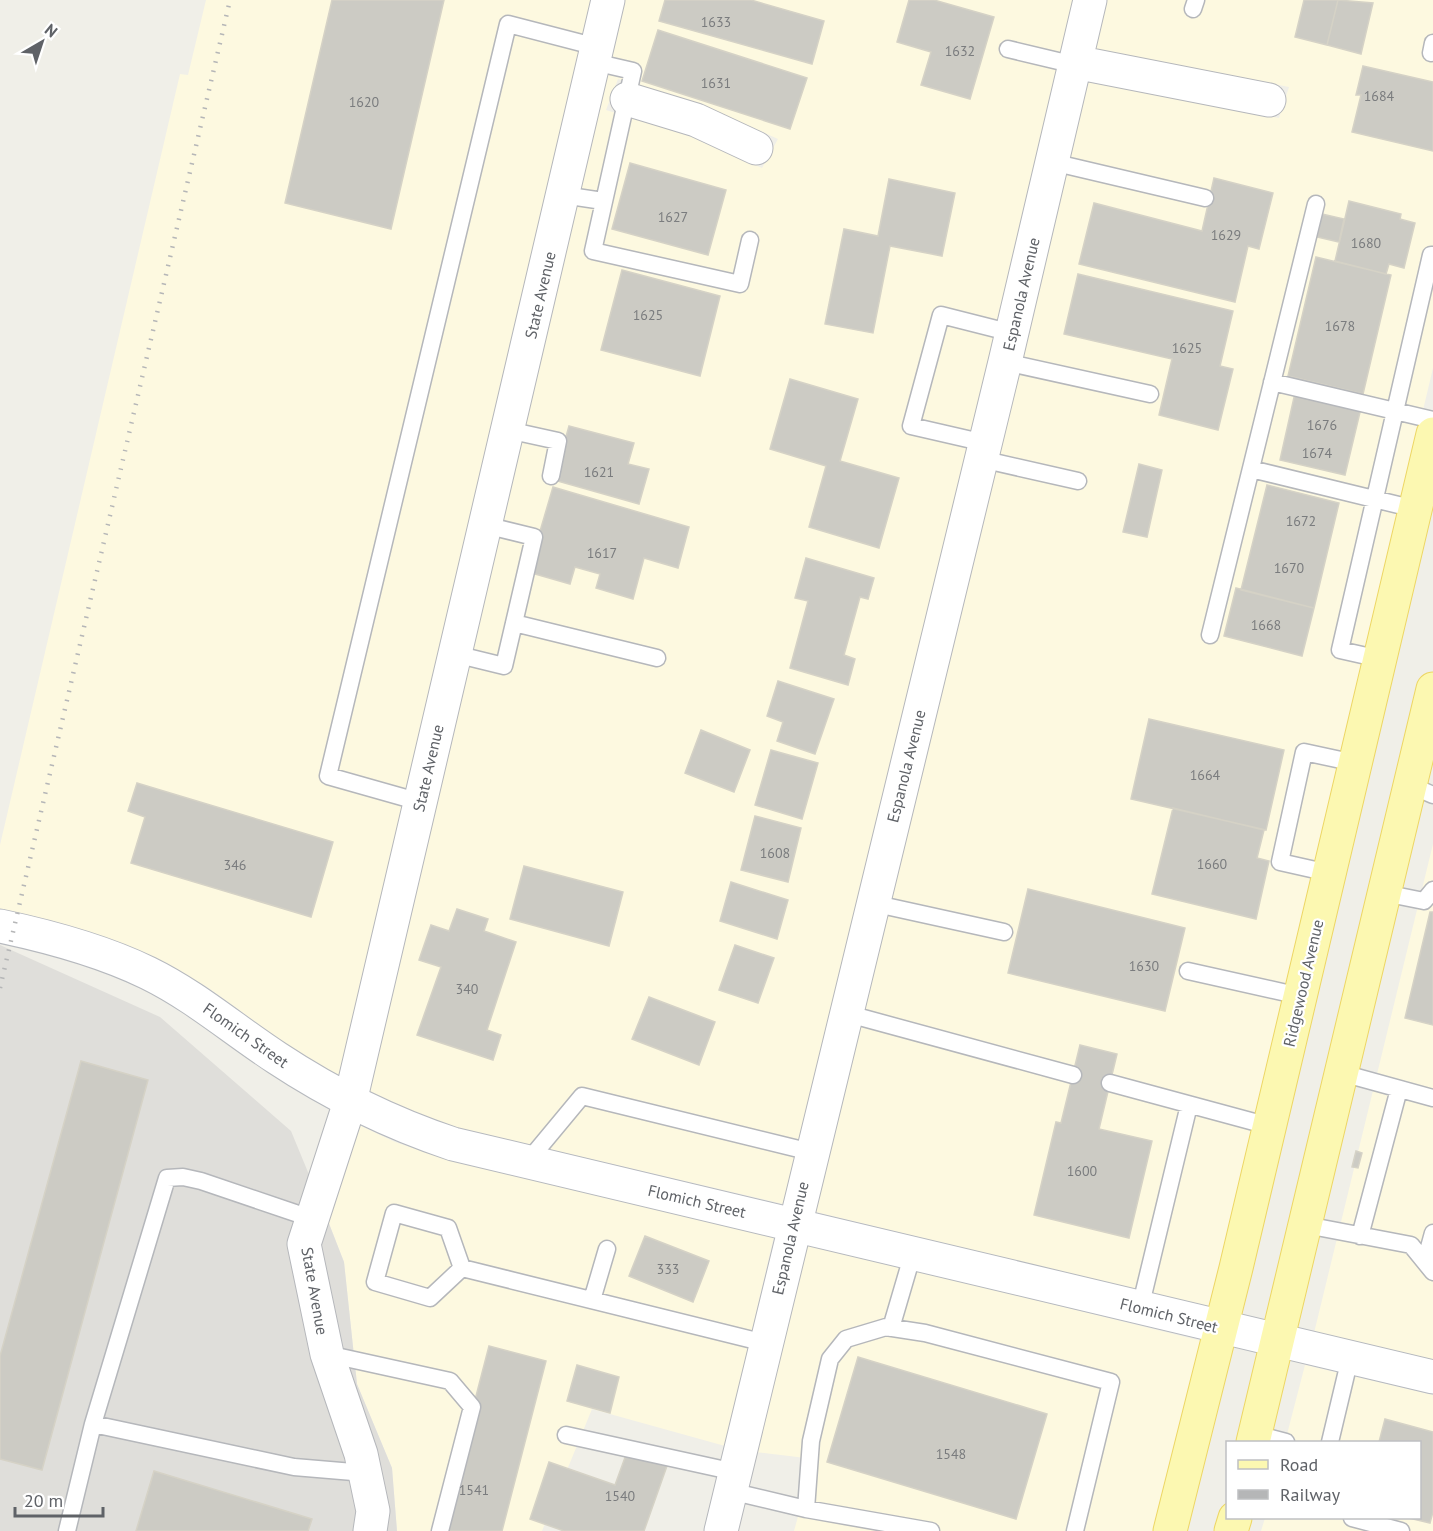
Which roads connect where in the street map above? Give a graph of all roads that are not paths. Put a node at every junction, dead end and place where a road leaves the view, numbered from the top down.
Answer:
1 (608, 0) edge
2 (1090, 0) edge
3 (1008, 49) dead end
4 (596, 54) junction
5 (1075, 64) junction
6 (627, 99) junction
7 (1269, 99) dead end
8 (756, 147) dead end
9 (1052, 162) junction
10 (563, 195) junction
11 (1205, 198) dead end
12 (603, 201) junction
13 (1316, 204) dead end
14 (750, 240) dead end
15 (1433, 255) edge
16 (1008, 347) junction
17 (1272, 382) junction
18 (1150, 394) dead end
19 (1395, 411) junction
20 (1433, 420) edge
21 (508, 430) junction
22 (1433, 434) edge
23 (983, 451) junction
24 (1251, 469) junction
25 (551, 476) dead end
26 (1078, 481) dead end
27 (1375, 499) junction
28 (1415, 509) junction
29 (485, 525) junction
30 (514, 624) junction
31 (1210, 635) dead end
32 (455, 654) junction
33 (657, 658) dead end
34 (1380, 659) junction
35 (1433, 689) edge
36 (1355, 763) junction
37 (1422, 790) edge
38 (420, 802) junction
39 (1329, 873) junction
40 (1433, 890) edge
41 (1384, 893) junction
42 (872, 903) junction
43 (0, 926) edge
44 (1004, 932) dead end
45 (1188, 971) dead end
46 (1300, 996) junction
47 (845, 1013) junction
48 (1342, 1072) junction
49 (1073, 1074) dead end
50 (1110, 1083) dead end
51 (1399, 1089) junction
52 (1433, 1098) edge
53 (350, 1102) junction
54 (1189, 1105) junction
55 (1269, 1126) junction
56 (811, 1152) junction
57 (528, 1161) junction
58 (313, 1219) junction
59 (793, 1224) junction
60 (1306, 1225) junction
61 (1433, 1233) edge
62 (1360, 1236) junction
63 (607, 1249) dead end
64 (913, 1253) junction
65 (1429, 1267) edge
66 (462, 1268) junction
67 (592, 1300) junction
68 (1140, 1308) junction
69 (891, 1328) junction
70 (1221, 1328) junction
71 (1278, 1341) junction
72 (765, 1343) junction
73 (327, 1354) junction
74 (1350, 1358) junction
75 (1433, 1377) edge
76 (93, 1424) junction
77 (566, 1435) dead end
78 (1265, 1440) edge
79 (1330, 1441) edge
80 (365, 1473) junction
81 (732, 1482) junction
82 (806, 1509) junction
83 (1356, 1519) edge
84 (67, 1531) edge
85 (370, 1531) edge
86 (440, 1531) edge
87 (721, 1531) edge
88 (931, 1531) edge
89 (1075, 1531) edge
90 (1170, 1531) edge
91 (1401, 1531) edge

1 - 4 street, State Avenue
2 - 5 street, Espanola Avenue
3 - 5 lane
4 - 6 lane
4 - 10 street, State Avenue
4 - 38 lane
5 - 7 street
5 - 9 street, Espanola Avenue
6 - 8 street
6 - 12 lane
9 - 11 lane
9 - 16 street, Espanola Avenue
10 - 12 lane
10 - 21 street, State Avenue
12 - 14 lane
13 - 17 lane
15 - 19 lane
16 - 18 lane
16 - 23 street, Espanola Avenue
16 - 23 lane
17 - 19 lane
17 - 24 lane
19 - 20 lane
19 - 27 lane
21 - 25 lane
21 - 29 street, State Avenue
22 - 28 main road, Ridgewood Avenue
23 - 26 lane
23 - 42 street, Espanola Avenue
24 - 27 lane
24 - 31 lane
27 - 28 lane
27 - 34 lane
28 - 34 main road, Ridgewood Avenue
29 - 30 lane
29 - 32 street, State Avenue
30 - 32 lane
30 - 33 lane
32 - 38 street, State Avenue
34 - 36 main road, Ridgewood Avenue
35 - 37 main road
36 - 39 main road, Ridgewood Avenue
36 - 39 lane
37 - 41 main road
38 - 53 street, State Avenue
39 - 46 main road, Ridgewood Avenue
40 - 41 lane
41 - 48 main road
42 - 44 lane
42 - 47 street, Espanola Avenue
43 - 53 street, Flomich Street
45 - 46 lane
46 - 55 main road, Ridgewood Avenue
47 - 49 lane
47 - 56 street, Espanola Avenue
48 - 51 lane
48 - 60 main road
50 - 54 lane
51 - 52 lane
51 - 62 lane
53 - 57 street, Flomich Street
53 - 58 street, State Avenue
54 - 55 lane
54 - 68 lane
55 - 70 main road, Ridgewood Avenue
56 - 57 lane
56 - 59 street, Espanola Avenue
57 - 59 street, Flomich Street
58 - 73 street, State Avenue
58 - 76 lane
59 - 64 street, Flomich Street
59 - 72 street, Espanola Avenue
60 - 62 lane
60 - 71 main road
61 - 65 lane
62 - 65 lane
63 - 67 lane
64 - 68 street, Flomich Street
64 - 69 lane
66 - 66 lane
66 - 67 lane
67 - 72 lane
68 - 70 street, Flomich Street
69 - 82 lane
69 - 89 lane
70 - 71 street, Flomich Street
70 - 90 main road, Ridgewood Avenue
71 - 74 street, Flomich Street
71 - 78 main road
72 - 81 street, Espanola Avenue
73 - 80 street, State Avenue
73 - 86 lane
74 - 75 street, Flomich Street
74 - 79 lane
76 - 80 lane
76 - 84 lane
77 - 81 lane
80 - 85 street, State Avenue
81 - 82 lane
81 - 87 street, Espanola Avenue
82 - 88 lane
83 - 91 lane

